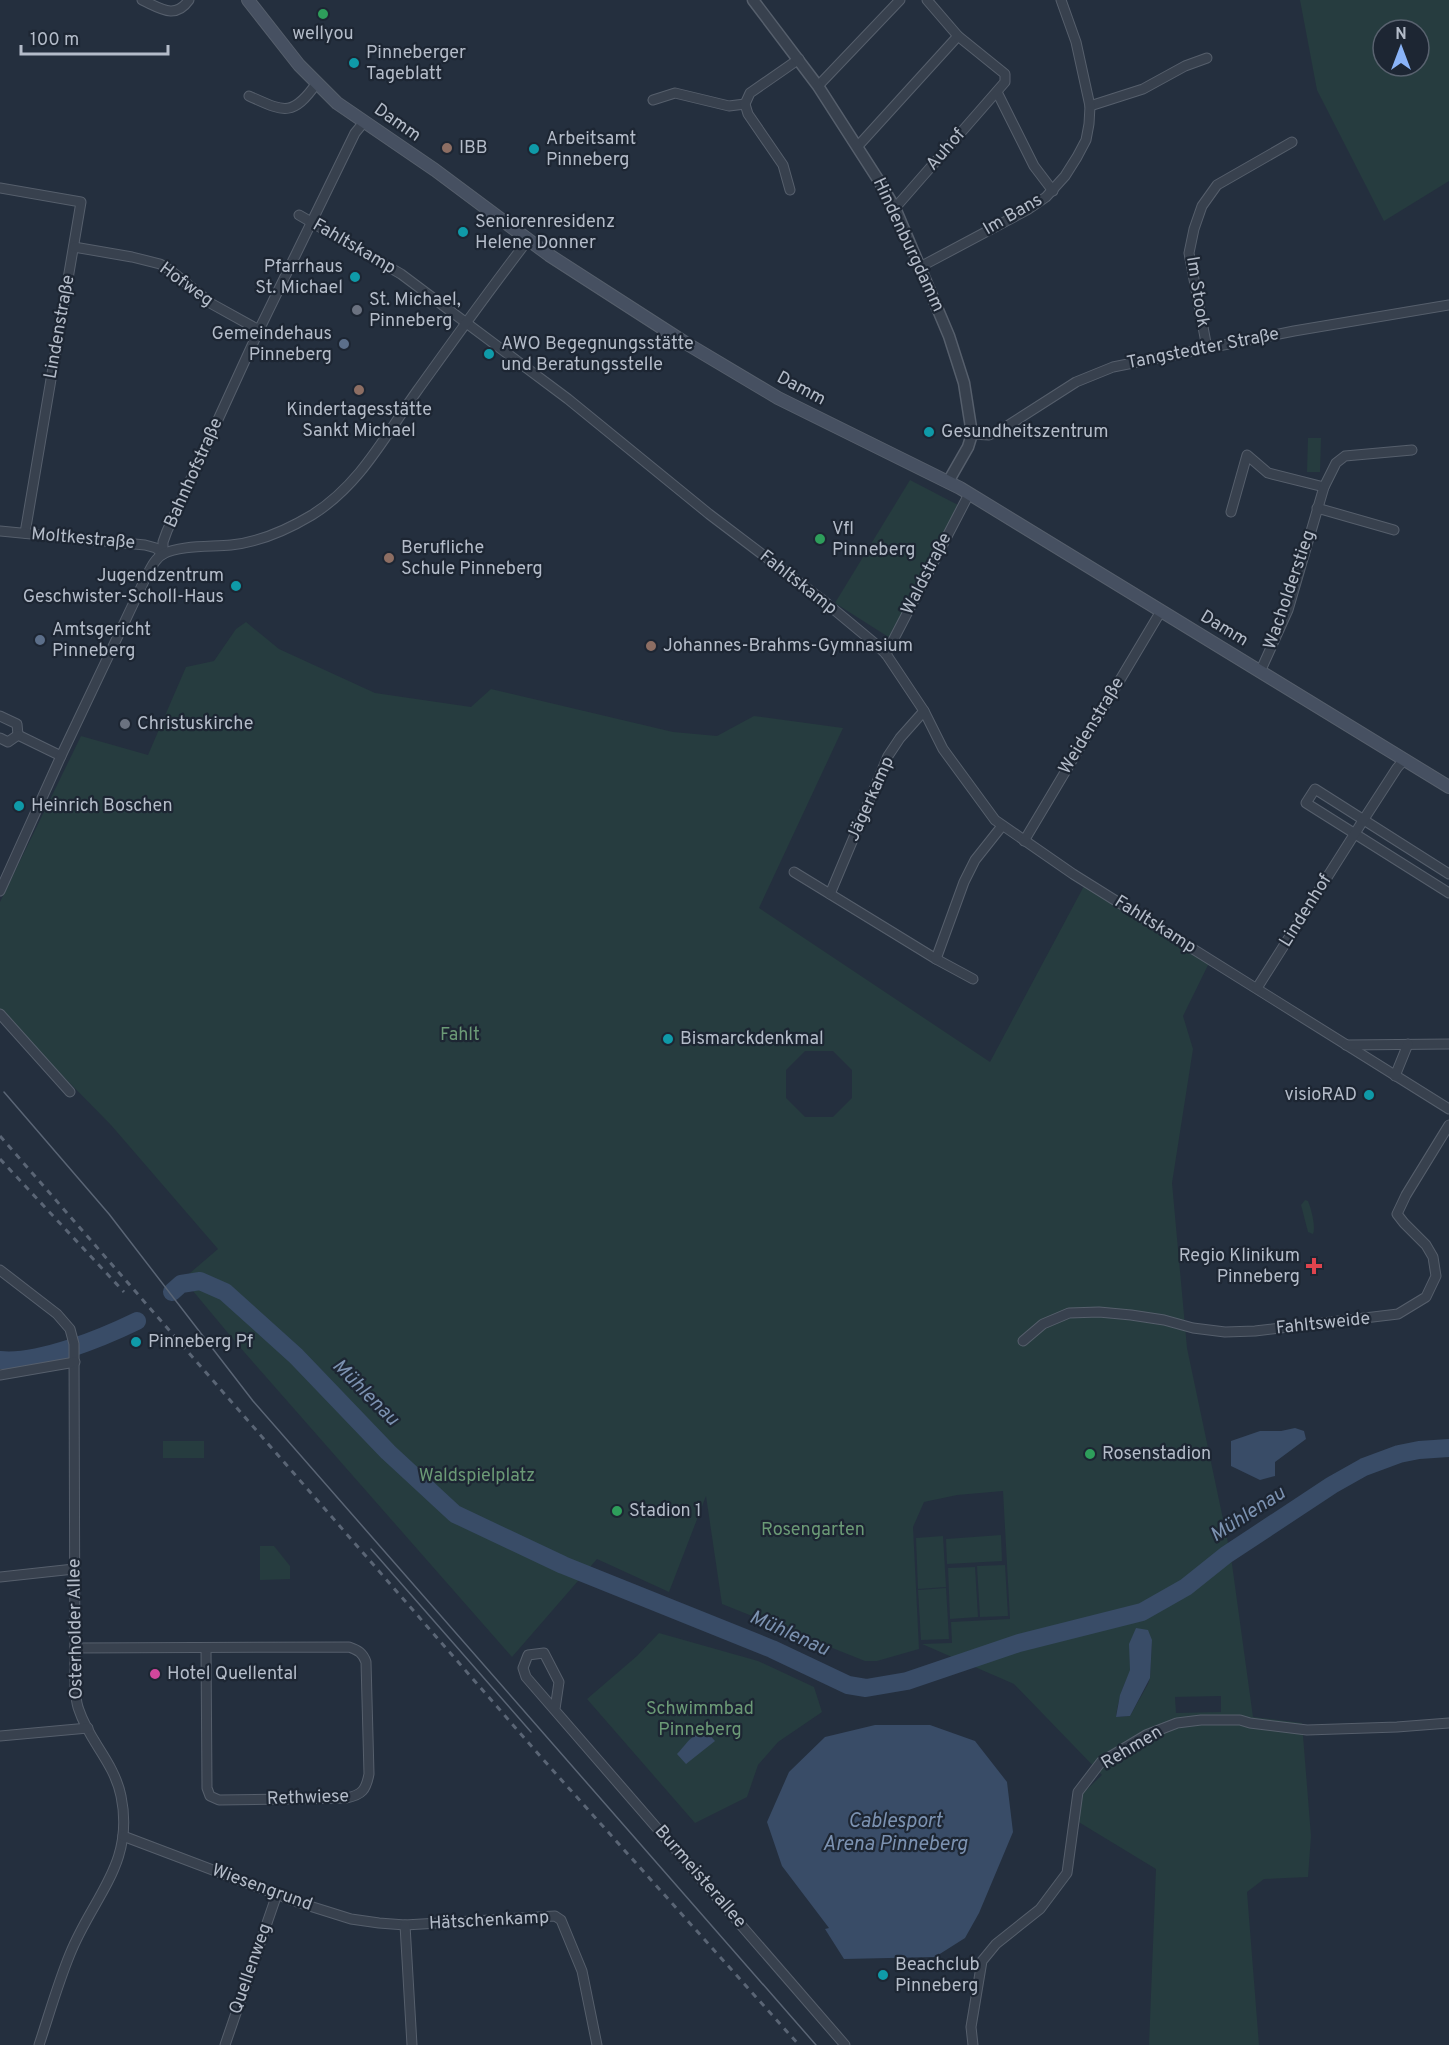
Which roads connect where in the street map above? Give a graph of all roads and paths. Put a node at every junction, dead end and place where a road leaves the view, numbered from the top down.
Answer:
1 (142, 0) edge
2 (189, 0) edge
3 (248, 0) edge
4 (753, 0) edge
5 (900, 0) edge
6 (927, 0) edge
7 (1061, 0) edge
8 (957, 36) junction
9 (1208, 58) dead end
10 (799, 59) junction
11 (316, 84) junction
12 (818, 86) junction
13 (997, 92) junction
14 (249, 96) dead end
15 (654, 100) dead end
16 (745, 104) junction
17 (1090, 106) junction
18 (364, 122) junction
19 (1293, 142) dead end
20 (858, 146) junction
21 (0, 188) edge
22 (790, 190) dead end
23 (1053, 191) junction
24 (895, 208) junction
25 (299, 215) dead end
26 (310, 222) junction
27 (528, 240) junction
28 (74, 247) junction
29 (920, 267) junction
30 (1449, 305) edge
31 (467, 324) junction
32 (259, 330) junction
33 (1207, 348) junction
34 (972, 434) junction
35 (1412, 450) dead end
36 (948, 482) junction
37 (1324, 488) junction
38 (969, 494) junction
39 (1317, 508) junction
40 (1232, 512) dead end
41 (1394, 530) dead end
42 (0, 531) edge
43 (25, 533) junction
44 (163, 554) junction
45 (1161, 611) junction
46 (886, 654) junction
47 (1260, 672) junction
48 (924, 711) junction
49 (0, 716) edge
50 (18, 735) junction
51 (0, 738) edge
52 (61, 756) junction
53 (1404, 760) junction
54 (1449, 787) edge
55 (1364, 819) junction
56 (1002, 826) junction
57 (1355, 834) junction
58 (1024, 841) junction
59 (794, 872) dead end
60 (1449, 874) edge
61 (0, 891) edge
62 (1449, 893) edge
63 (830, 894) junction
64 (936, 959) junction
65 (974, 979) dead end
66 (1257, 988) junction
67 (0, 1014) edge
68 (1408, 1044) junction
69 (1449, 1044) edge
70 (1346, 1046) junction
71 (1395, 1076) junction
72 (70, 1092) dead end
73 (1449, 1108) edge
74 (1449, 1125) edge
75 (0, 1270) edge
76 (1023, 1341) dead end
77 (75, 1360) junction
78 (0, 1375) edge
79 (74, 1569) junction
80 (0, 1577) edge
81 (75, 1648) junction
82 (207, 1648) junction
83 (555, 1709) junction
84 (1449, 1723) edge
85 (88, 1728) junction
86 (0, 1736) edge
87 (123, 1836) junction
88 (277, 1894) junction
89 (405, 1925) junction
90 (39, 2045) edge
91 (225, 2045) edge
92 (412, 2045) edge
93 (597, 2045) edge
94 (844, 2045) edge
95 (973, 2045) edge

1 - 2 street
3 - 11 main road, Damm
4 - 10 street, Hindenburgdamm
5 - 12 street
6 - 8 street
7 - 17 street, Im Bans
8 - 13 street
8 - 20 street
9 - 17 street
10 - 12 street, Hindenburgdamm
10 - 16 street
11 - 14 street
11 - 18 main road, Damm
12 - 20 street, Hindenburgdamm
13 - 23 street
13 - 24 street, Auhof
15 - 16 street
16 - 22 street
17 - 23 street, Im Bans
18 - 26 street, Bahnhofstraße
18 - 27 main road, Damm
19 - 33 street, Im Stook
20 - 24 street, Hindenburgdamm
21 - 28 street, Lindenstraße
23 - 29 street, Im Bans
24 - 29 street, Hindenburgdamm
25 - 26 street, Fahltskamp
26 - 31 street, Fahltskamp
26 - 32 street, Bahnhofstraße
27 - 31 street
27 - 36 main road, Damm
28 - 32 street, Hofweg
28 - 43 street, Lindenstraße
29 - 34 street, Hindenburgdamm
30 - 33 street, Tangstedter Straße
31 - 44 street
31 - 46 street, Fahltskamp
32 - 44 street, Bahnhofstraße
33 - 34 street, Tangstedter Straße
34 - 36 street
35 - 37 street, Wacholderstieg
36 - 38 main road, Damm
37 - 39 street, Wacholderstieg
37 - 40 street
38 - 45 main road, Damm
38 - 46 street, Waldstraße
39 - 41 street, Wacholderstieg
39 - 47 street, Wacholderstieg
42 - 43 street, Moltkestraße
43 - 44 street, Moltkestraße
44 - 52 street, Bahnhofstraße
45 - 47 main road, Damm
45 - 58 street, Weidenstraße
46 - 48 street, Fahltskamp
47 - 53 main road, Damm
48 - 56 street, Fahltskamp
48 - 63 street, Jägerkamp
49 - 50 street
50 - 51 street
50 - 52 street
52 - 61 street, Bahnhofstraße
53 - 54 main road, Damm
53 - 55 street, Lindenhof
55 - 57 street, Lindenhof
55 - 57 street
55 - 60 street
56 - 58 street, Fahltskamp
56 - 64 street
57 - 62 street
57 - 66 street, Lindenhof
58 - 66 street, Fahltskamp
59 - 63 street
63 - 64 street
64 - 65 street
66 - 70 street, Fahltskamp
67 - 72 street
68 - 69 street
68 - 70 street
68 - 71 street
70 - 71 street, Fahltskamp
71 - 73 street, Fahltskamp
74 - 76 street, Fahltsweide
75 - 77 street, Osterholder Allee
77 - 78 street
77 - 79 street, Osterholder Allee
79 - 80 street
79 - 81 street, Osterholder Allee
81 - 82 street, Rethwiese
81 - 85 street, Osterholder Allee
82 - 82 street, Rethwiese
83 - 83 street, Burmeisterallee
83 - 94 street, Burmeisterallee
84 - 95 street, Rehmen
85 - 86 street
85 - 87 street, Osterholder Allee
87 - 88 street, Wiesengrund
87 - 90 street, Osterholder Allee
88 - 89 street, Wiesengrund
88 - 91 street, Quellenweg
89 - 92 street, Hätschenkamp
89 - 93 street, Hätschenkamp

